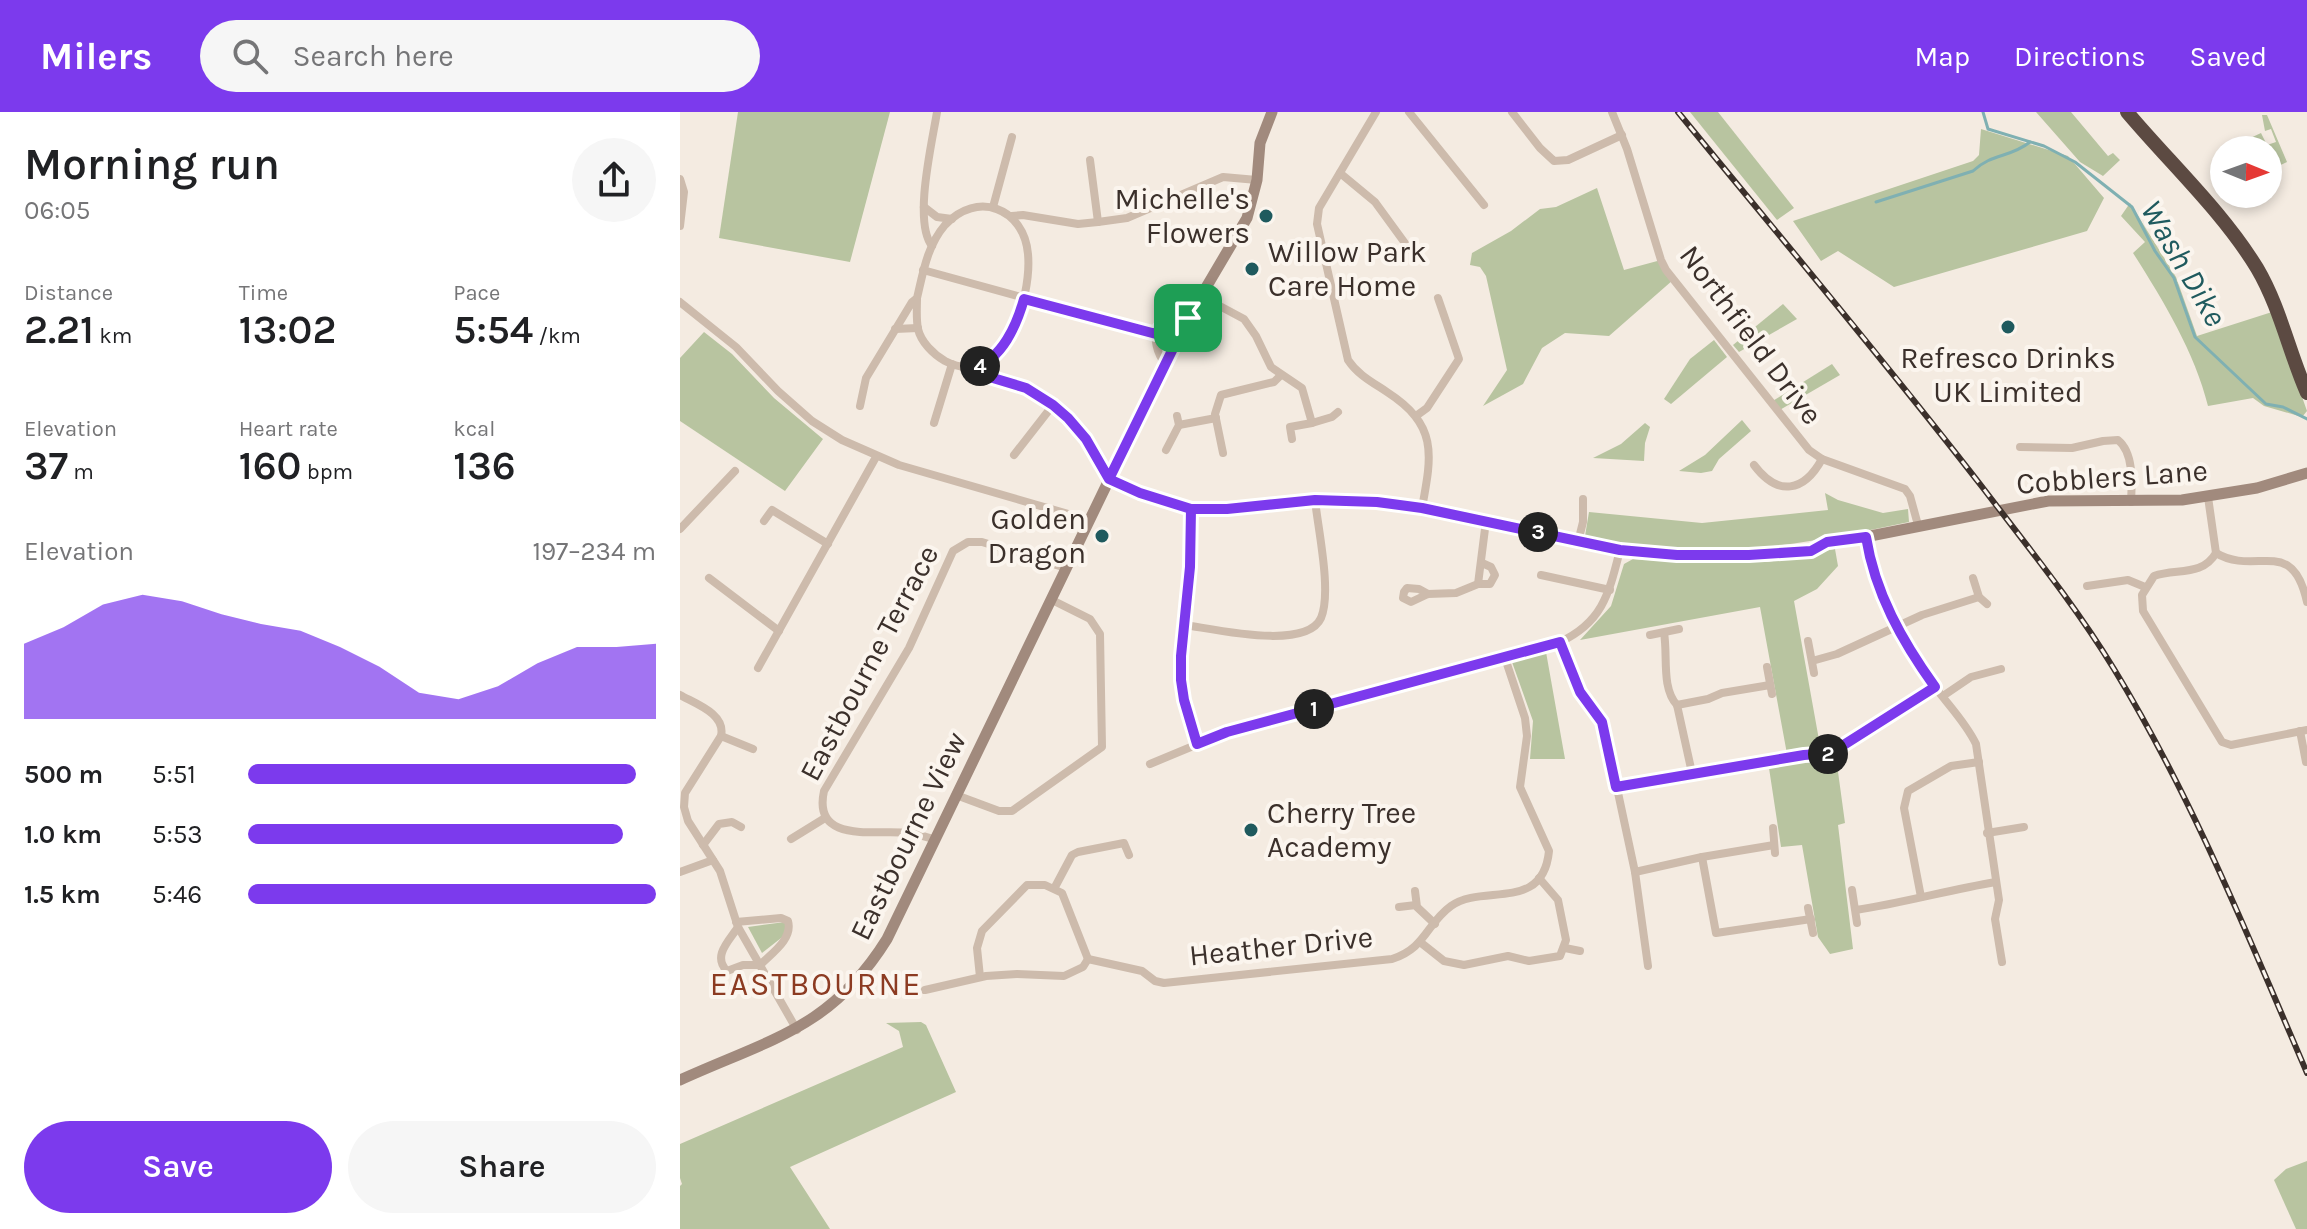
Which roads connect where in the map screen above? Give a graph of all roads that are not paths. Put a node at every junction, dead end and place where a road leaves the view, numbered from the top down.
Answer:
1 (937, 112) edge
2 (1272, 112) edge
3 (1376, 112) edge
4 (1409, 112) edge
5 (1512, 112) edge
6 (1612, 112) edge
7 (2127, 112) edge
8 (1622, 135) junction
9 (1012, 137) dead end
10 (1090, 160) dead end
11 (1340, 173) junction
12 (680, 179) edge
13 (1257, 180) junction
14 (1484, 205) dead end
15 (924, 207) junction
16 (993, 207) junction
17 (1012, 216) junction
18 (952, 219) junction
19 (1098, 222) junction
20 (680, 226) edge
21 (932, 246) junction
22 (1410, 250) dead end
23 (923, 270) junction
24 (1201, 296) junction
25 (917, 298) junction
26 (1438, 298) dead end
27 (1024, 299) junction
28 (680, 302) edge
29 (1188, 318) junction
30 (918, 328) junction
31 (895, 329) junction
32 (1156, 334) junction
33 (952, 364) junction
34 (1165, 364) junction
35 (974, 367) junction
36 (1281, 375) junction
37 (2307, 393) edge
38 (1053, 405) junction
39 (860, 406) dead end
40 (1338, 412) dead end
41 (1416, 416) junction
42 (1216, 418) junction
43 (934, 423) dead end
44 (1312, 423) junction
45 (1292, 439) dead end
46 (1221, 443) junction
47 (1209, 445) dead end
48 (2020, 447) dead end
49 (1166, 450) dead end
50 (1223, 453) dead end
51 (1014, 455) dead end
52 (876, 457) junction
53 (1822, 459) junction
54 (1754, 465) dead end
55 (735, 471) dead end
56 (2307, 473) edge
57 (1109, 479) junction
58 (2208, 497) junction
59 (1583, 499) dead end
60 (1315, 500) junction
61 (2131, 502) junction
62 (1422, 508) junction
63 (1191, 509) junction
64 (1089, 520) junction
65 (764, 521) dead end
66 (1486, 521) junction
67 (1918, 525) junction
68 (680, 529) edge
69 (1866, 537) junction
70 (1578, 542) junction
71 (828, 544) junction
72 (1620, 550) junction
73 (2216, 553) junction
74 (1482, 563) junction
75 (1066, 568) junction
76 (1541, 575) dead end
77 (709, 578) dead end
78 (1973, 578) dead end
79 (1564, 581) junction
80 (1478, 584) junction
81 (2087, 586) dead end
82 (2145, 587) junction
83 (1610, 590) junction
84 (1561, 592) dead end
85 (1428, 594) dead end
86 (1979, 597) junction
87 (2307, 599) edge
88 (1052, 600) junction
89 (1987, 604) dead end
90 (1185, 625) junction
91 (1896, 627) junction
92 (1679, 629) dead end
93 (779, 631) junction
94 (1664, 633) junction
95 (1650, 635) dead end
96 (1808, 641) dead end
97 (1560, 642) junction
98 (1505, 658) junction
99 (1812, 661) junction
100 (1767, 667) dead end
101 (758, 668) dead end
102 (2001, 669) dead end
103 (1814, 673) dead end
104 (1935, 687) junction
105 (680, 695) edge
106 (1943, 696) junction
107 (1677, 705) junction
108 (2303, 730) edge
109 (721, 736) junction
110 (1197, 744) junction
111 (753, 749) dead end
112 (1838, 749) junction
113 (1842, 759) dead end
114 (1979, 762) junction
115 (2306, 762) edge
116 (1150, 764) dead end
117 (1692, 773) junction
118 (1616, 787) junction
119 (956, 795) junction
120 (682, 806) edge
121 (825, 818) junction
122 (738, 822) dead end
123 (2024, 827) dead end
124 (1773, 828) dead end
125 (1122, 833) dead end
126 (1987, 833) junction
127 (791, 839) dead end
128 (934, 839) junction
129 (1124, 843) junction
130 (703, 845) junction
131 (1129, 855) dead end
132 (1702, 857) junction
133 (713, 860) junction
134 (680, 872) edge
135 (1635, 872) junction
136 (1539, 878) junction
137 (1996, 882) junction
138 (1055, 887) junction
139 (1852, 890) dead end
140 (1415, 891) dead end
141 (1921, 897) junction
142 (1416, 905) junction
143 (1399, 907) dead end
144 (1808, 908) dead end
145 (1856, 910) junction
146 (1811, 919) junction
147 (1857, 923) dead end
148 (737, 924) junction
149 (1435, 924) junction
150 (1813, 933) dead end
151 (1420, 942) junction
152 (2013, 944) dead end
153 (2000, 946) junction
154 (1565, 948) junction
155 (1580, 951) dead end
156 (1088, 959) junction
157 (2002, 962) dead end
158 (760, 965) junction
159 (1648, 966) dead end
160 (980, 977) junction
161 (925, 990) dead end
162 (797, 1030) junction
163 (680, 1080) edge

1 - 15 street
2 - 13 street, Eastbourne View
3 - 11 street
4 - 14 street
5 - 8 street
6 - 8 street, Northfield Drive
7 - 37 highway
8 - 53 street, Northfield Drive
9 - 16 street
10 - 19 street
11 - 22 street
11 - 41 street
12 - 20 street
13 - 19 street
13 - 24 street, Eastbourne View
15 - 18 street
15 - 21 street
16 - 17 street
16 - 18 street
17 - 19 street
17 - 27 street
18 - 21 street
21 - 23 street
23 - 25 street
23 - 27 street
24 - 29 street, Eastbourne View
24 - 36 street
25 - 30 street
25 - 31 street
26 - 41 street
27 - 32 street
27 - 35 street
28 - 52 street
29 - 32 street
29 - 34 street, Eastbourne View
30 - 31 street
30 - 33 street
31 - 39 street
32 - 34 street
33 - 35 street
33 - 43 street
34 - 57 street, Eastbourne View
35 - 38 street
36 - 42 street
36 - 44 street
38 - 51 street
38 - 57 street
40 - 44 street
41 - 62 street
42 - 46 street
42 - 49 street
44 - 45 street
46 - 47 street
46 - 50 street
48 - 61 street
52 - 64 street
52 - 71 street
53 - 54 street
53 - 67 street, Northfield Drive
55 - 68 street
56 - 58 street, Cobblers Lane
57 - 63 street, Cobblers Lane
57 - 64 street, Eastbourne View
58 - 61 street, Cobblers Lane
58 - 73 street
59 - 70 street
60 - 62 street, Cobblers Lane
60 - 63 street, Cobblers Lane
60 - 90 street
61 - 67 street, Cobblers Lane
62 - 66 street, Cobblers Lane
63 - 90 street
64 - 75 street, Eastbourne View
65 - 71 street
66 - 70 street, Cobblers Lane
66 - 74 street
67 - 69 street, Cobblers Lane
69 - 72 street, Cobblers Lane
69 - 91 street
70 - 72 street, Cobblers Lane
71 - 93 street
72 - 83 street
73 - 82 street
73 - 87 street
74 - 80 street
74 - 80 street
75 - 88 street, Eastbourne View
75 - 121 street, Eastbourne Terrace
76 - 79 street
77 - 93 street
78 - 86 street
79 - 83 street
79 - 84 street
80 - 85 street
81 - 82 street
82 - 108 street
83 - 97 street
86 - 89 street
86 - 91 street
88 - 119 street, Eastbourne View
88 - 119 street
90 - 110 street
91 - 99 street
91 - 104 street
92 - 94 street
93 - 101 street
94 - 95 street
94 - 107 street
96 - 99 street
97 - 98 street
97 - 118 street
98 - 110 street
98 - 136 street
99 - 103 street
100 - 107 street
102 - 106 street
104 - 106 street
104 - 112 street
105 - 109 street
106 - 114 street
107 - 117 street
108 - 115 street
109 - 111 street
109 - 120 street
110 - 116 street
112 - 113 street
112 - 117 street
114 - 126 street
114 - 141 street
117 - 118 street
118 - 135 street
119 - 128 street, Eastbourne View
120 - 130 street
121 - 127 street, Eastbourne Terrace
121 - 128 street, Eastbourne Terrace
122 - 130 street
123 - 126 street
124 - 132 street
125 - 129 street
126 - 137 street
128 - 162 street, Eastbourne View
129 - 131 street
129 - 138 street
130 - 133 street
132 - 135 street
132 - 146 street
133 - 134 street
133 - 148 street
135 - 159 street
136 - 149 street, Heather Drive
136 - 154 street
137 - 141 street
137 - 153 street
138 - 156 street
138 - 160 street
139 - 145 street
140 - 142 street
141 - 145 street
142 - 143 street
142 - 149 street
144 - 146 street
145 - 147 street
146 - 150 street
148 - 158 street
148 - 158 street
148 - 158 street
149 - 151 street, Heather Drive
151 - 154 street
151 - 156 street, Heather Drive
152 - 153 street
153 - 157 street
154 - 155 street
156 - 160 street
158 - 162 street
160 - 161 street
162 - 163 street, Eastbourne View

